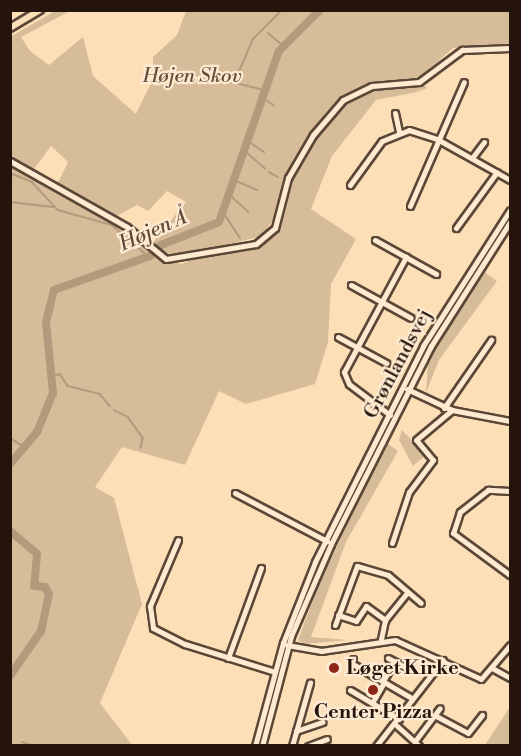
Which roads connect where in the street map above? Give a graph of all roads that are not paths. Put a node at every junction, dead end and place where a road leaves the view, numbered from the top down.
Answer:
1 (40, 10) edge
2 (10, 28) edge
3 (510, 48) edge
4 (464, 82) dead end
5 (395, 113) dead end
6 (399, 132) junction
7 (437, 139) junction
8 (484, 142) dead end
9 (472, 158) junction
10 (10, 161) edge
11 (497, 172) junction
12 (510, 180) edge
13 (350, 185) dead end
14 (410, 206) dead end
15 (510, 210) edge
16 (510, 222) edge
17 (456, 228) dead end
18 (375, 240) dead end
19 (406, 257) junction
20 (436, 274) dead end
21 (351, 285) dead end
22 (380, 302) junction
23 (411, 318) dead end
24 (338, 337) dead end
25 (491, 340) dead end
26 (354, 346) junction
27 (386, 363) dead end
28 (405, 388) junction
29 (444, 408) junction
30 (452, 410) junction
31 (391, 415) junction
32 (510, 421) edge
33 (510, 492) edge
34 (235, 493) dead end
35 (178, 540) dead end
36 (328, 542) junction
37 (392, 543) dead end
38 (261, 568) dead end
39 (510, 575) edge
40 (408, 592) junction
41 (421, 603) dead end
42 (338, 615) junction
43 (385, 620) junction
44 (335, 625) dead end
45 (381, 639) junction
46 (286, 644) junction
47 (510, 645) edge
48 (228, 658) junction
49 (353, 659) dead end
50 (442, 660) junction
51 (405, 668) dead end
52 (492, 668) junction
53 (276, 673) junction
54 (510, 678) edge
55 (383, 681) junction
56 (310, 682) dead end
57 (350, 690) dead end
58 (410, 697) dead end
59 (372, 703) junction
60 (440, 708) dead end
61 (482, 715) dead end
62 (436, 716) junction
63 (399, 719) junction
64 (322, 722) dead end
65 (396, 725) junction
66 (296, 731) junction
67 (327, 739) dead end
68 (417, 743) edge
69 (255, 746) edge
70 (262, 746) edge
71 (292, 746) edge
72 (308, 746) edge
73 (376, 746) edge

1 - 2 main road
3 - 10 street
4 - 7 street
5 - 6 street
6 - 7 street
6 - 13 street
7 - 9 street
7 - 14 street
8 - 9 street
9 - 11 street
11 - 12 street
11 - 17 street
15 - 28 street, Grønlandsvej
16 - 28 street, Grønlandsvej
18 - 19 street
19 - 20 street
19 - 22 street
21 - 22 street
22 - 23 street
22 - 26 street
24 - 26 street
25 - 29 street
26 - 27 street
26 - 31 street
28 - 29 street
28 - 31 street, Grønlandsvej
29 - 30 street
30 - 32 street
30 - 37 street
31 - 36 street, Grønlandsvej
33 - 39 street
34 - 36 street
35 - 48 street
36 - 46 street, Grønlandsvej
38 - 48 street
40 - 41 street
40 - 42 street
40 - 43 street
42 - 43 street
42 - 44 street
43 - 45 street
45 - 46 street
45 - 50 street
46 - 53 street, Grønlandsvej
47 - 52 street
48 - 53 street
49 - 55 street
50 - 52 street
50 - 63 street
51 - 55 street
52 - 54 street
53 - 69 street, Grønlandsvej
53 - 70 street, Grønlandsvej
55 - 58 street
55 - 59 street
56 - 66 street
57 - 59 street
59 - 63 street
60 - 62 street
61 - 62 street
62 - 68 street
63 - 65 street
64 - 66 street
65 - 68 street
65 - 73 street
66 - 71 street
67 - 72 street

